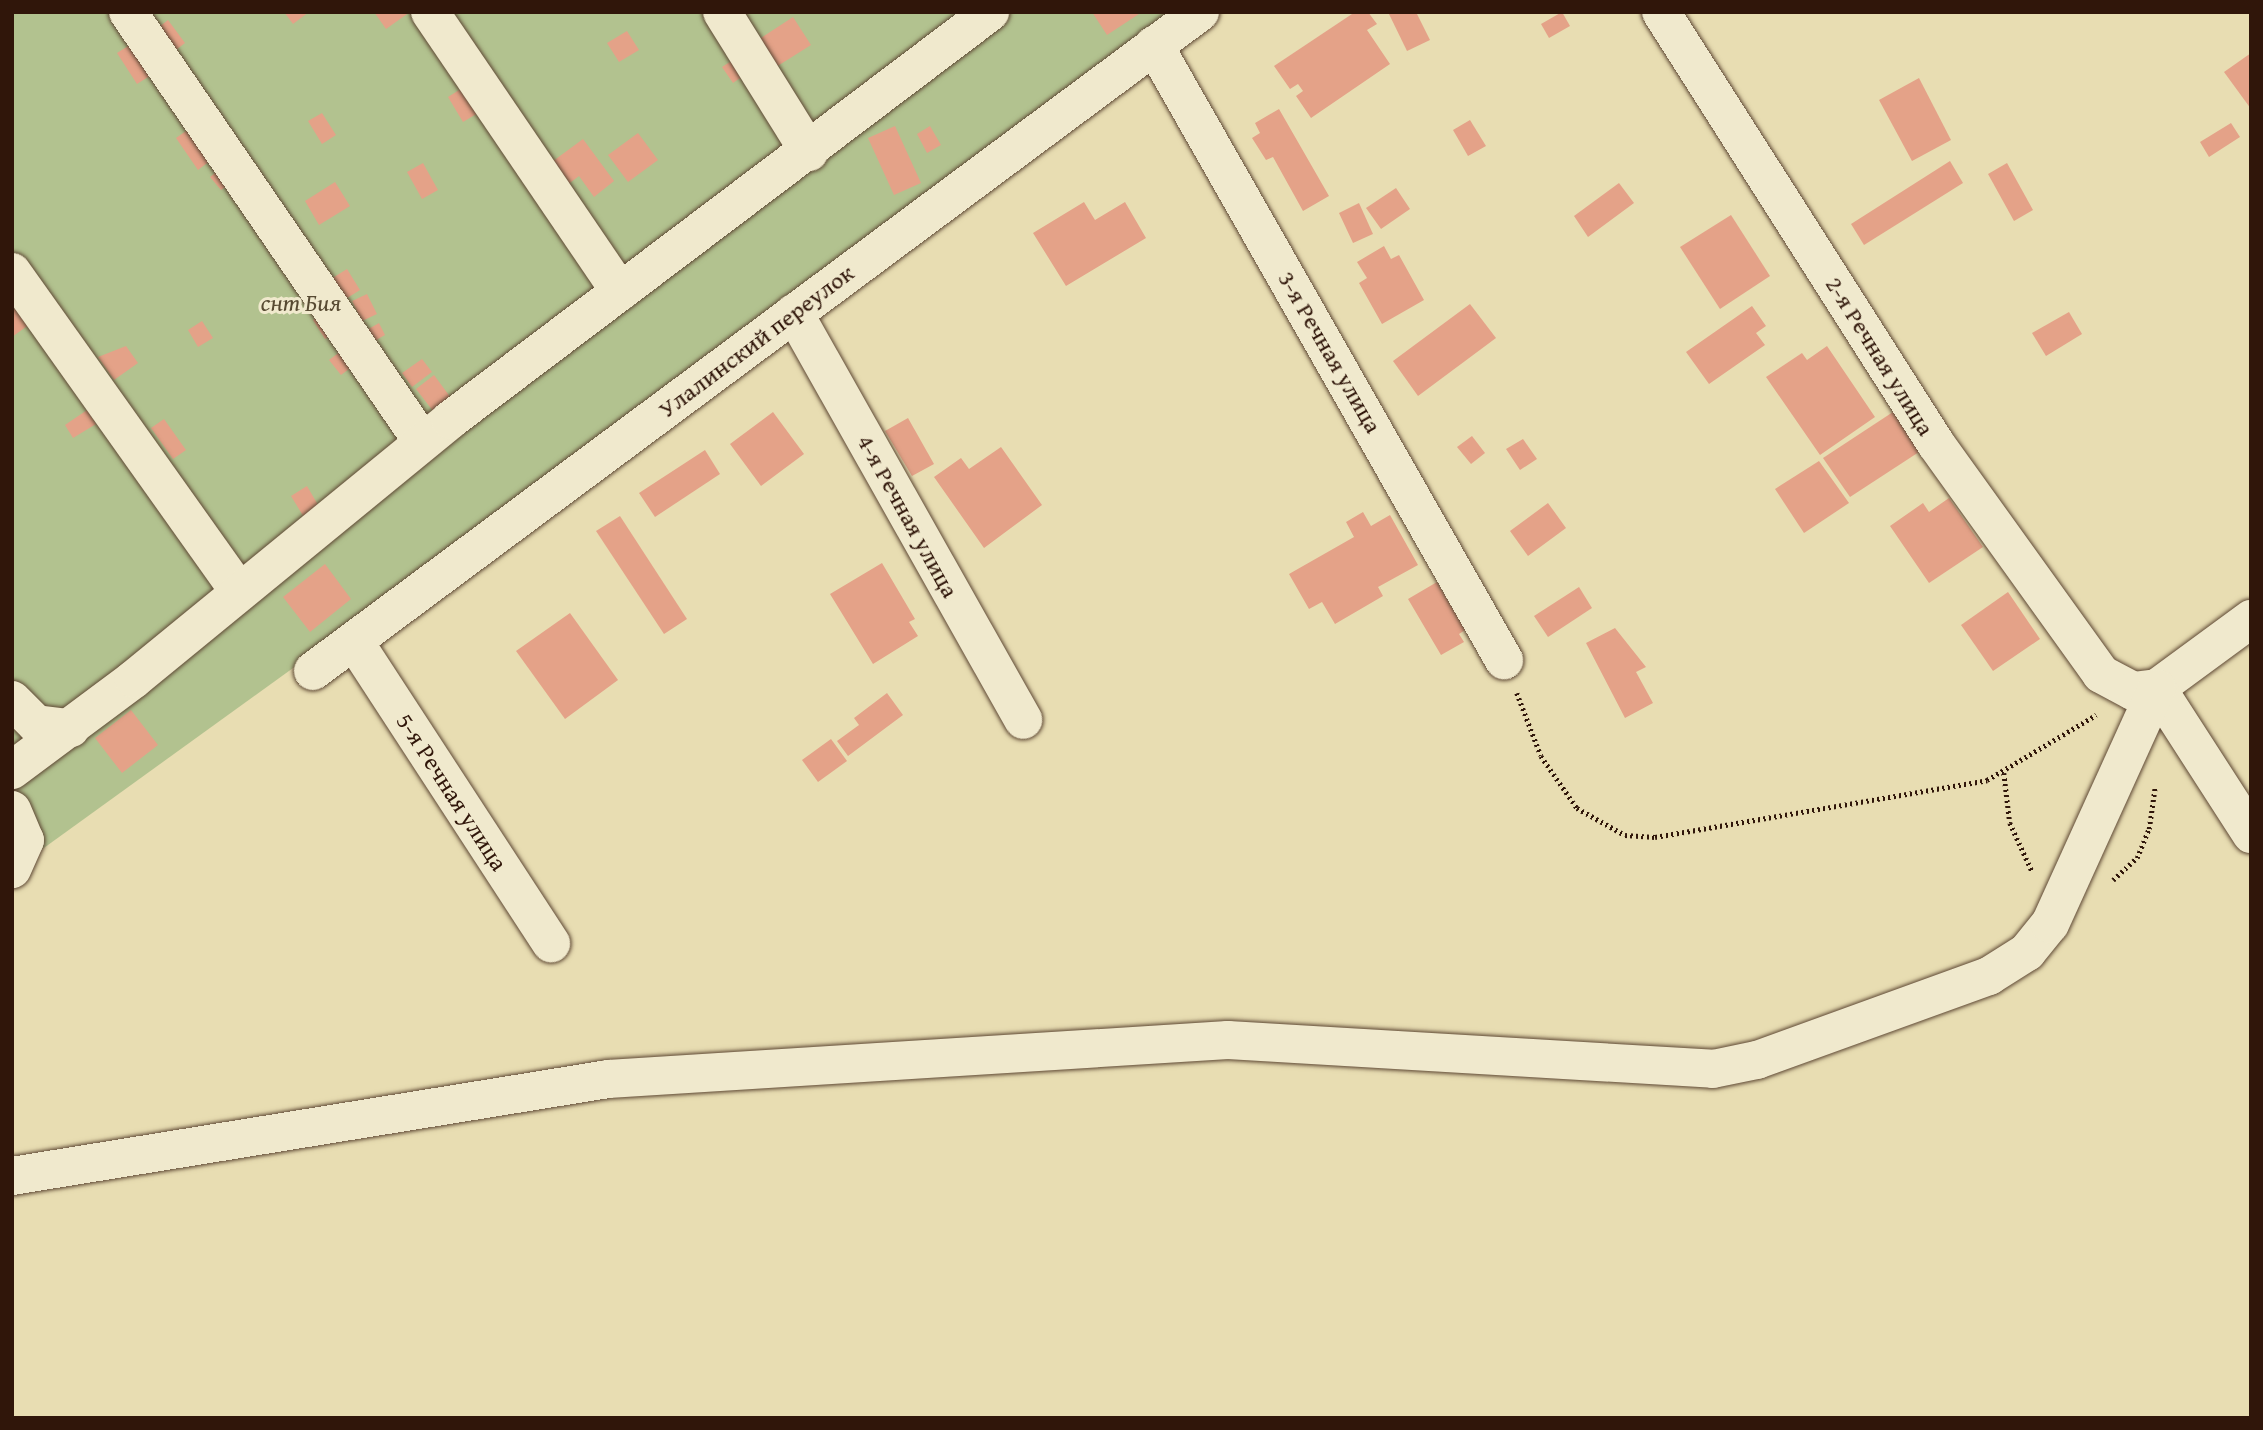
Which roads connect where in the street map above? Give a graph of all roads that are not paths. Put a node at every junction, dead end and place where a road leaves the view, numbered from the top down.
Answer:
1 (128, 12) edge
2 (430, 12) edge
3 (722, 12) edge
4 (990, 12) edge
5 (1200, 12) edge
6 (1661, 12) edge
7 (1154, 45) junction
8 (809, 152) junction
9 (12, 272) edge
10 (620, 292) junction
11 (794, 313) junction
12 (422, 441) junction
13 (239, 592) junction
14 (2251, 619) edge
15 (354, 641) junction
16 (1504, 660) road end
17 (313, 671) dead end
18 (2157, 688) junction
19 (12, 700) edge
20 (1023, 720) dead end
21 (71, 728) junction
22 (12, 770) edge
23 (12, 810) edge
24 (2251, 834) edge
25 (12, 869) edge
26 (551, 943) dead end
27 (12, 1176) edge

1 - 12 street
2 - 10 street
3 - 8 street
4 - 8 street
5 - 7 street, Улалинский переулок
6 - 18 street, 2-я Речная улица
7 - 11 street, Улалинский переулок
7 - 16 street, 3-я Речная улица
8 - 10 street
9 - 13 street
10 - 12 street
11 - 15 street, Улалинский переулок
11 - 20 street, 4-я Речная улица
12 - 13 street
13 - 21 street
14 - 18 street
15 - 17 street, Улалинский переулок
15 - 26 street, 5-я Речная улица
18 - 24 street
18 - 27 street
19 - 21 street
21 - 22 street
23 - 25 street

